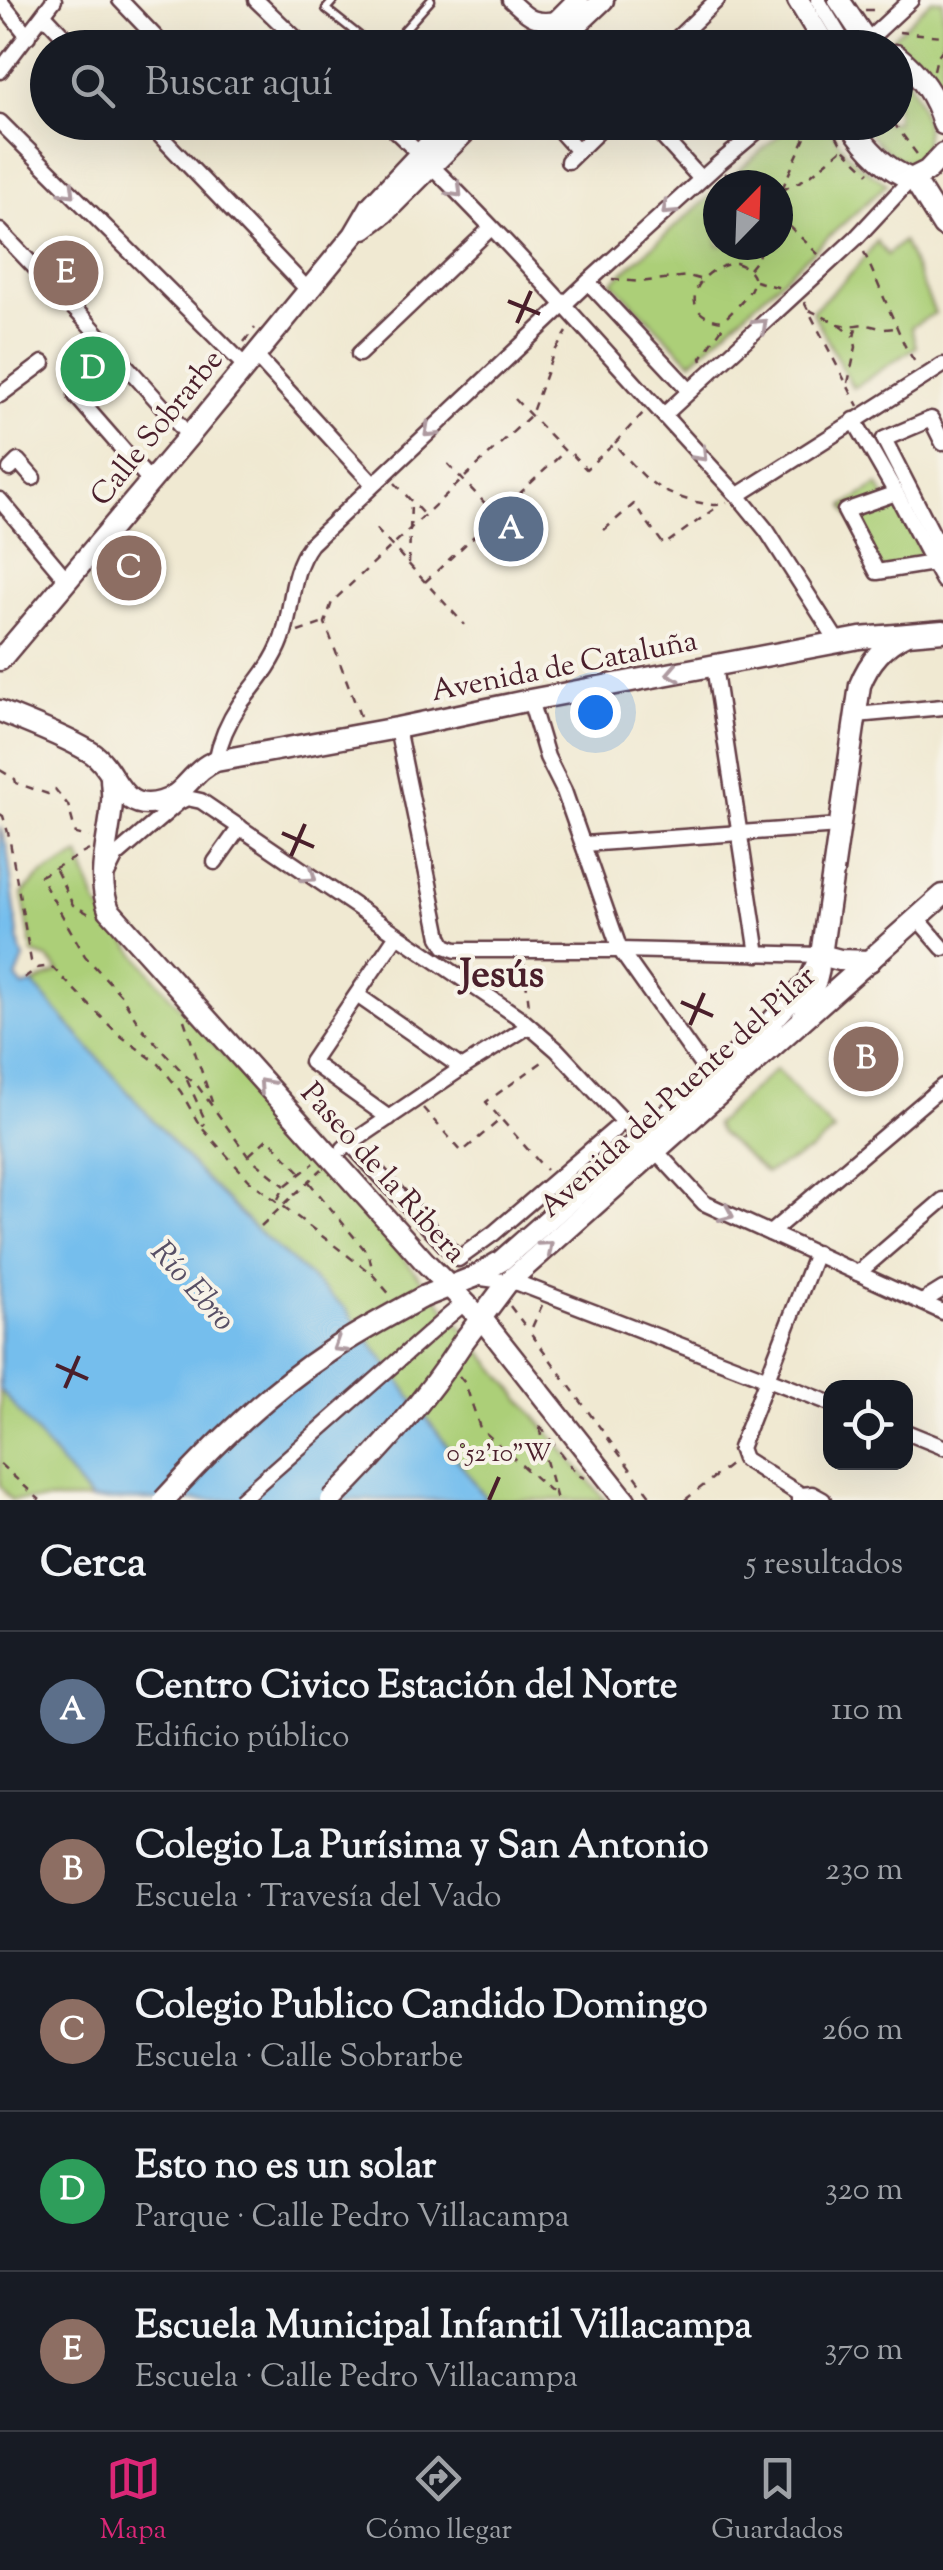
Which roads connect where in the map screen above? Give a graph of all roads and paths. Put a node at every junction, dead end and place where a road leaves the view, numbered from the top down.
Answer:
1 (0, 0) edge
2 (54, 0) edge
3 (120, 0) edge
4 (256, 0) edge
5 (334, 0) edge
6 (431, 0) edge
7 (510, 0) edge
8 (578, 0) edge
9 (603, 0) edge
10 (717, 0) edge
11 (798, 0) edge
12 (818, 0) edge
13 (840, 0) edge
14 (911, 0) edge
15 (44, 16) junction
16 (33, 30) edge
17 (58, 30) edge
18 (149, 30) edge
19 (287, 30) edge
20 (352, 30) edge
21 (404, 30) edge
22 (542, 30) edge
23 (556, 30) edge
24 (561, 30) edge
25 (686, 30) edge
26 (817, 30) edge
27 (852, 30) edge
28 (859, 30) edge
29 (879, 30) edge
30 (30, 34) edge
31 (28, 36) junction
32 (943, 36) edge
33 (913, 38) edge
34 (943, 49) edge
35 (0, 71) edge
36 (913, 71) edge
37 (930, 76) dead end
38 (0, 122) edge
39 (943, 124) edge
40 (164, 140) edge
41 (405, 140) edge
42 (438, 140) edge
43 (451, 140) edge
44 (564, 140) edge
45 (590, 140) edge
46 (667, 140) edge
47 (747, 140) edge
48 (804, 140) edge
49 (848, 140) edge
50 (863, 140) edge
51 (901, 140) edge
52 (943, 154) edge
53 (425, 159) junction
54 (717, 165) junction
55 (722, 170) edge
56 (791, 170) edge
57 (915, 172) junction
58 (702, 179) junction
59 (793, 185) edge
60 (943, 226) edge
61 (491, 228) junction
62 (0, 230) edge
63 (793, 230) edge
64 (864, 250) dead end
65 (756, 260) edge
66 (828, 264) junction
67 (749, 269) junction
68 (611, 279) dead end
69 (701, 279) junction
70 (753, 281) junction
71 (588, 282) junction
72 (783, 289) dead end
73 (308, 290) junction
74 (801, 296) dead end
75 (563, 306) junction
76 (808, 310) junction
77 (723, 321) junction
78 (839, 324) junction
79 (856, 324) junction
80 (898, 328) junction
81 (567, 332) dead end
82 (854, 337) junction
83 (360, 354) dead end
84 (250, 360) junction
85 (43, 363) dead end
86 (943, 366) edge
87 (706, 375) junction
88 (925, 377) junction
89 (848, 385) junction
90 (690, 391) junction
91 (0, 395) edge
92 (76, 396) dead end
93 (514, 399) dead end
94 (653, 403) junction
95 (531, 415) junction
96 (664, 415) junction
97 (858, 417) junction
98 (189, 436) junction
99 (614, 444) junction
100 (943, 444) edge
101 (565, 451) junction
102 (14, 463) dead end
103 (448, 464) dead end
104 (33, 478) dead end
105 (462, 480) junction
106 (151, 482) junction
107 (394, 482) dead end
108 (373, 484) junction
109 (896, 493) junction
110 (738, 496) joint
111 (412, 502) junction
112 (718, 506) junction
113 (3, 511) edge
114 (496, 515) junction
115 (424, 516) junction
116 (410, 528) junction
117 (376, 529) dead end
118 (604, 530) dead end
119 (391, 546) junction
120 (938, 558) edge
121 (409, 564) junction
122 (62, 574) dead end
123 (943, 581) edge
124 (425, 582) junction
125 (325, 622) junction
126 (465, 625) dead end
127 (943, 631) edge
128 (298, 632) dead end
129 (907, 634) junction
130 (838, 642) junction
131 (1, 660) edge
132 (714, 666) junction
133 (486, 680) dead end
134 (860, 685) junction
135 (490, 694) dead end
136 (530, 700) junction
137 (943, 707) edge
138 (2, 710) edge
139 (856, 714) junction
140 (360, 716) dead end
141 (397, 728) junction
142 (207, 765) junction
143 (0, 770) edge
144 (111, 775) junction
145 (201, 801) junction
146 (0, 814) edge
147 (839, 826) junction
148 (240, 828) junction
149 (738, 832) junction
150 (95, 834) dead end
151 (584, 844) junction
152 (92, 848) dead end
153 (215, 862) dead end
154 (55, 868) junction
155 (104, 884) junction
156 (943, 895) edge
157 (94, 917) dead end
158 (917, 918) junction
159 (397, 934) junction
160 (440, 937) junction
161 (943, 948) edge
162 (422, 950) junction
163 (464, 950) junction
164 (620, 950) junction
165 (522, 954) junction
166 (758, 954) junction
167 (821, 955) junction
168 (870, 961) junction
169 (38, 968) junction
170 (456, 974) junction
171 (24, 978) dead end
172 (358, 995) junction
173 (184, 1020) dead end
174 (530, 1022) junction
175 (797, 1023) junction
176 (550, 1056) dead end
177 (462, 1068) junction
178 (186, 1076) junction
179 (710, 1077) junction
180 (943, 1086) edge
181 (415, 1100) junction
182 (214, 1108) junction
183 (389, 1118) junction
184 (500, 1119) junction
185 (200, 1126) junction
186 (615, 1129) dead end
187 (648, 1143) junction
188 (351, 1144) junction
189 (248, 1156) junction
190 (324, 1162) junction
191 (301, 1173) junction
192 (556, 1181) junction
193 (309, 1182) junction
194 (285, 1186) junction
195 (277, 1200) junction
196 (943, 1200) edge
197 (261, 1226) dead end
198 (770, 1233) junction
199 (816, 1253) junction
200 (858, 1272) junction
201 (373, 1275) junction
202 (474, 1276) junction
203 (508, 1282) junction
204 (448, 1287) junction
205 (943, 1289) edge
206 (547, 1294) junction
207 (396, 1302) dead end
208 (922, 1302) junction
209 (511, 1308) dead end
210 (943, 1312) edge
211 (451, 1314) dead end
212 (480, 1318) junction
213 (530, 1332) junction
214 (454, 1370) dead end
215 (767, 1378) junction
216 (823, 1399) edge
217 (913, 1435) edge
218 (943, 1447) edge
219 (0, 1464) edge
220 (724, 1470) dead end
221 (592, 1480) dead end
222 (556, 1498) edge
223 (800, 1498) edge
224 (40, 1500) edge
225 (164, 1500) edge
226 (240, 1500) edge
227 (330, 1500) edge
228 (625, 1500) edge
229 (654, 1500) edge
230 (685, 1500) edge
231 (823, 1500) edge

1 - 31 street
2 - 15 street
3 - 18 street
4 - 19 street
5 - 20 lane
6 - 21 lane
7 - 22 street
8 - 23 main road
9 - 24 main road
10 - 25 street
11 - 26 main road
12 - 27 street
13 - 28 main road
14 - 29 street
15 - 16 street
15 - 17 street
30 - 31 street
31 - 35 street
32 - 33 path
34 - 37 path
36 - 39 main road
38 -> 84 street
40 - 73 street
41 - 53 street
42 - 53 main road
43 - 53 main road
44 - 45 street
46 - 58 street
47 - 54 street
48 - 56 path
49 - 59 path
50 - 57 main road
51 - 57 path
52 - 57 main road
53 -> 61 street
53 - 73 main road, Calle Sobrarbe
54 - 55 path
54 - 58 street
57 - 60 main road
57 - 66 street
58 -> 71 street
61 - 75 street
61 - 83 street
62 - 98 street
63 - 66 path
64 - 80 path
65 - 67 path
87 -> 66 street
67 - 69 path
67 - 70 path
68 - 69 path
69 - 77 path
70 - 72 path
70 - 77 path
71 - 75 street
71 - 90 street
73 - 84 main road, Calle Sobrarbe
74 - 76 path
75 - 94 street
75 -> 108 street
76 - 78 path
76 - 89 path
77 - 87 path
78 - 79 path
78 - 82 path
79 - 80 path
79 - 82 path
80 - 88 path
81 - 95 path
82 - 89 path
84 - 98 main road, Calle Sobrarbe
84 - 108 street
85 - 91 street
86 - 88 street
87 - 90 street
88 - 97 street
89 - 97 path
90 - 96 street
92 - 106 street
93 - 95 path
94 - 96 street
94 - 99 path
95 - 101 path
95 - 105 path
96 -> 130 street
97 - 109 street
97 - 110 street
98 - 106 main road, Calle Sobrarbe
99 - 101 path
99 - 112 path
100 - 120 street
101 - 114 path
102 - 104 street
103 - 105 path
105 - 114 path
105 - 115 path
106 - 131 main road, Calle Sobrarbe
107 - 111 path
108 - 142 street
109 - 120 street
109 - 120 street
110 - 112 path
111 - 115 path
111 - 116 path
112 - 118 path
113 - 122 street
114 - 124 path
115 - 116 path
116 - 119 path
116 - 121 path
117 - 119 path
119 - 121 path
119 - 125 path
120 - 123 street
121 - 124 path
124 - 126 path
125 - 128 path
125 - 140 path
127 - 129 main road, Avenida de Cataluña
129 - 130 main road, Avenida de Cataluña
129 - 134 main road
130 - 132 main road, Avenida de Cataluña
130 - 134 main road
132 -> 136 main road, Avenida de Cataluña
132 - 149 street
133 - 135 path
134 - 139 main road
136 - 141 main road, Avenida de Cataluña
136 - 151 street
137 - 139 street
138 - 144 main road
139 - 147 main road
141 - 142 main road, Avenida de Cataluña
141 - 160 street
142 - 144 main road
142 - 145 street
143 - 150 path
144 - 155 main road, Paseo de la Ribera
145 - 148 street
145 - 155 street
146 - 169 path
147 - 149 street
147 - 167 main road
148 - 153 street
148 -> 159 street
149 - 151 street
149 - 166 street
151 - 164 street
152 - 154 path
154 - 157 path
154 - 178 path
190 -> 155 main road, Paseo de la Ribera
156 - 158 main road, Avenida del Puente del Pilar
158 - 161 street
158 - 168 main road, Avenida del Puente del Pilar
159 - 162 street
159 - 172 street
160 - 162 street
160 - 163 street
162 - 170 street
163 - 165 street
163 - 170 street
164 - 165 street
164 - 166 street
164 - 179 street
165 - 174 path
166 - 167 street
167 - 168 main road
167 - 175 street
167 - 179 main road, Avenida del Puente del Pilar
168 - 175 main road, Avenida del Puente del Pilar
169 - 171 path
169 - 185 path
170 - 174 street
172 - 177 street
172 - 183 street
173 - 182 path
174 - 177 street
174 - 187 street
175 - 187 main road, Avenida del Puente del Pilar
176 - 184 path
177 - 181 street
178 - 182 path
178 - 185 path
179 - 187 main road, Avenida del Puente del Pilar
180 - 198 street
181 - 183 street
181 - 184 path
182 - 189 path
183 - 188 street
184 - 192 path
185 - 195 path
186 - 192 street, Avenida del Puente del Pilar
187 -> 198 street
187 - 202 main road, Avenida del Puente del Pilar
203 -> 187 main road, Avenida del Puente del Pilar
188 - 190 street
188 - 192 street, Avenida del Puente del Pilar
189 - 191 path
189 - 194 path
190 - 191 path
190 - 193 path
190 - 204 main road, Paseo de la Ribera
191 - 194 path
193 - 197 path, bridge
193 - 201 path
194 - 195 path
195 - 201 path
196 - 200 street
198 - 199 street
199 - 200 street
199 - 215 street
200 - 208 street
201 - 207 path
202 - 203 street
202 - 204 main road, Avenida del Puente del Pilar
203 - 206 street
203 - 212 main road, Avenida del Puente del Pilar
204 - 212 main road, Paseo de la Ribera
204 -> 225 main road, Avenida del Puente del Pilar, bridge
205 - 208 street
206 - 213 path
206 - 215 street
208 - 210 street
209 - 213 path
211 - 226 street, bridge
212 - 227 main road, Avenida del Puente del Pilar, bridge
212 - 228 main road, Paseo de la Ribera
213 - 229 path
214 - 222 path
215 - 216 street
215 - 223 street
217 - 218 street
219 - 224 path
220 - 230 path
221 - 222 path
223 - 231 street

